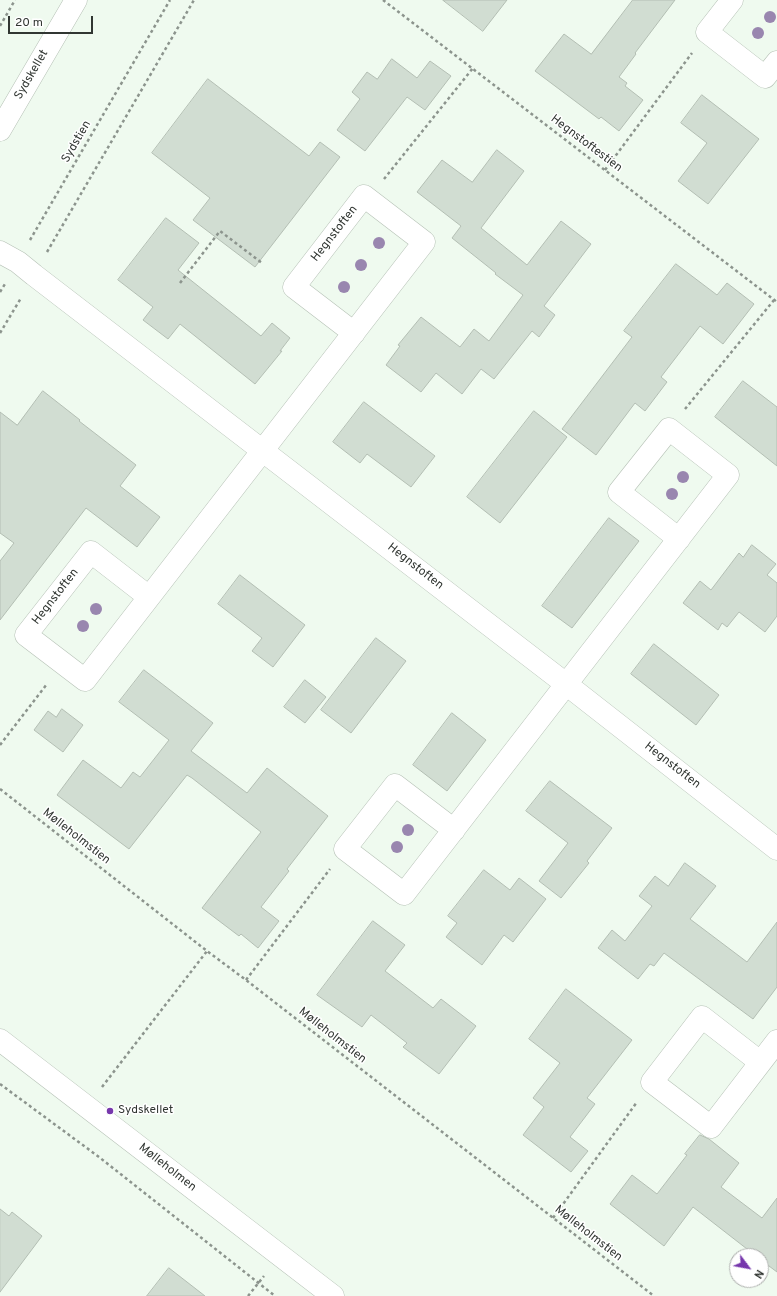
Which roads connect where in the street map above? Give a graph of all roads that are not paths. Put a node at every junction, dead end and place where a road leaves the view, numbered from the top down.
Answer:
1 (76, 0) edge
2 (732, 0) edge
3 (777, 62) edge
4 (0, 130) edge
5 (17, 263) edge
6 (354, 333) junction
7 (263, 451) junction
8 (679, 539) junction
9 (149, 597) junction
10 (566, 684) junction
11 (454, 830) junction
12 (777, 849) edge
13 (0, 1040) edge
14 (777, 1041) edge
15 (760, 1062) junction
16 (333, 1296) edge

1 - 4 street, Sydskellet
2 - 3 street
5 - 7 street, Hegnstoften
6 - 6 street, Hegnstoften
6 - 7 street, Hegnstoften
7 - 9 street, Hegnstoften
7 - 10 street, Hegnstoften
8 - 8 street
8 - 10 street
9 - 9 street, Hegnstoften
10 - 11 street
10 - 12 street, Hegnstoften
11 - 11 street
13 - 16 street, Mølleholmen
14 - 15 street
15 - 15 street

